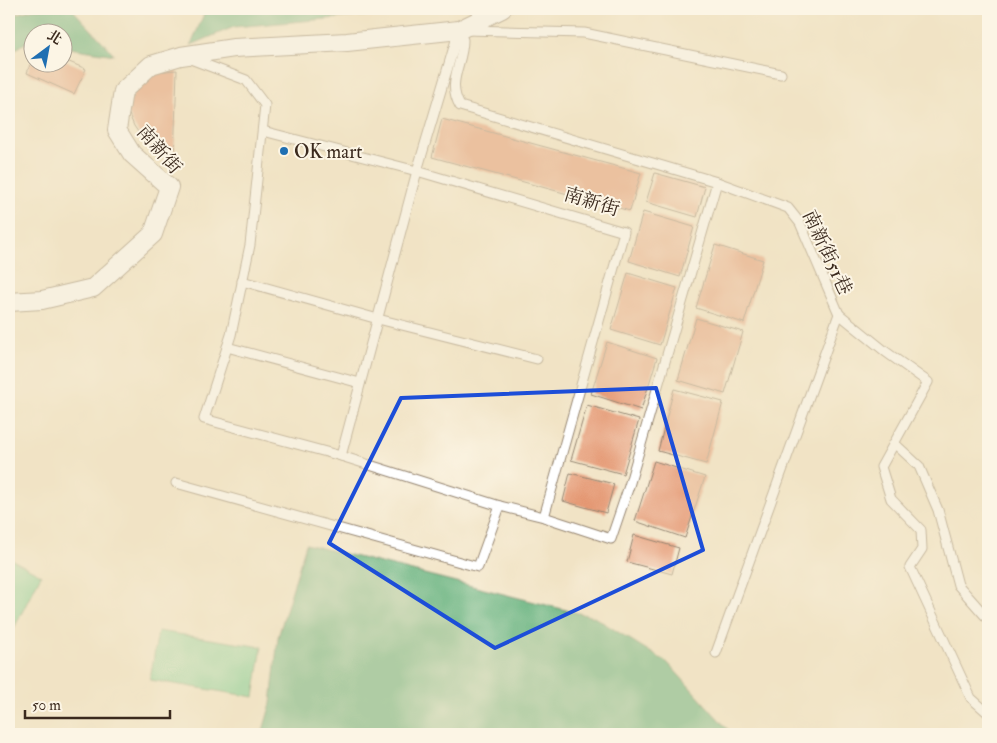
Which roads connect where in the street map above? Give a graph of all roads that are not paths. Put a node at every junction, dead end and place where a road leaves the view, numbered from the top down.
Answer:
1 (502, 9) edge
2 (458, 30) junction
3 (181, 56) junction
4 (781, 74) dead end
5 (263, 131) junction
6 (417, 171) junction
7 (718, 182) junction
8 (242, 281) junction
9 (9, 302) edge
10 (839, 314) junction
11 (378, 319) junction
12 (227, 347) junction
13 (537, 360) dead end
14 (360, 383) junction
15 (894, 443) junction
16 (341, 456) junction
17 (176, 483) dead end
18 (500, 506) junction
19 (544, 517) junction
20 (988, 619) edge
21 (716, 653) dead end
22 (988, 713) edge

1 - 2 street
2 - 3 street
2 - 4 lane
2 - 6 lane
2 - 7 lane, 南新街51巷
3 - 5 lane
3 - 9 street, 南新街
5 - 6 lane, 南新街
5 - 8 lane
6 - 11 lane
6 - 19 lane, 南新街
7 - 10 lane, 南新街51巷
7 - 19 lane
8 - 11 lane
8 - 12 lane
10 - 15 lane
10 - 21 lane, 南新街51巷
11 - 13 lane
11 - 14 lane
12 - 14 lane
12 - 16 lane
14 - 16 lane
15 - 20 lane
15 - 22 lane
16 - 18 lane
17 - 18 lane
18 - 19 lane

